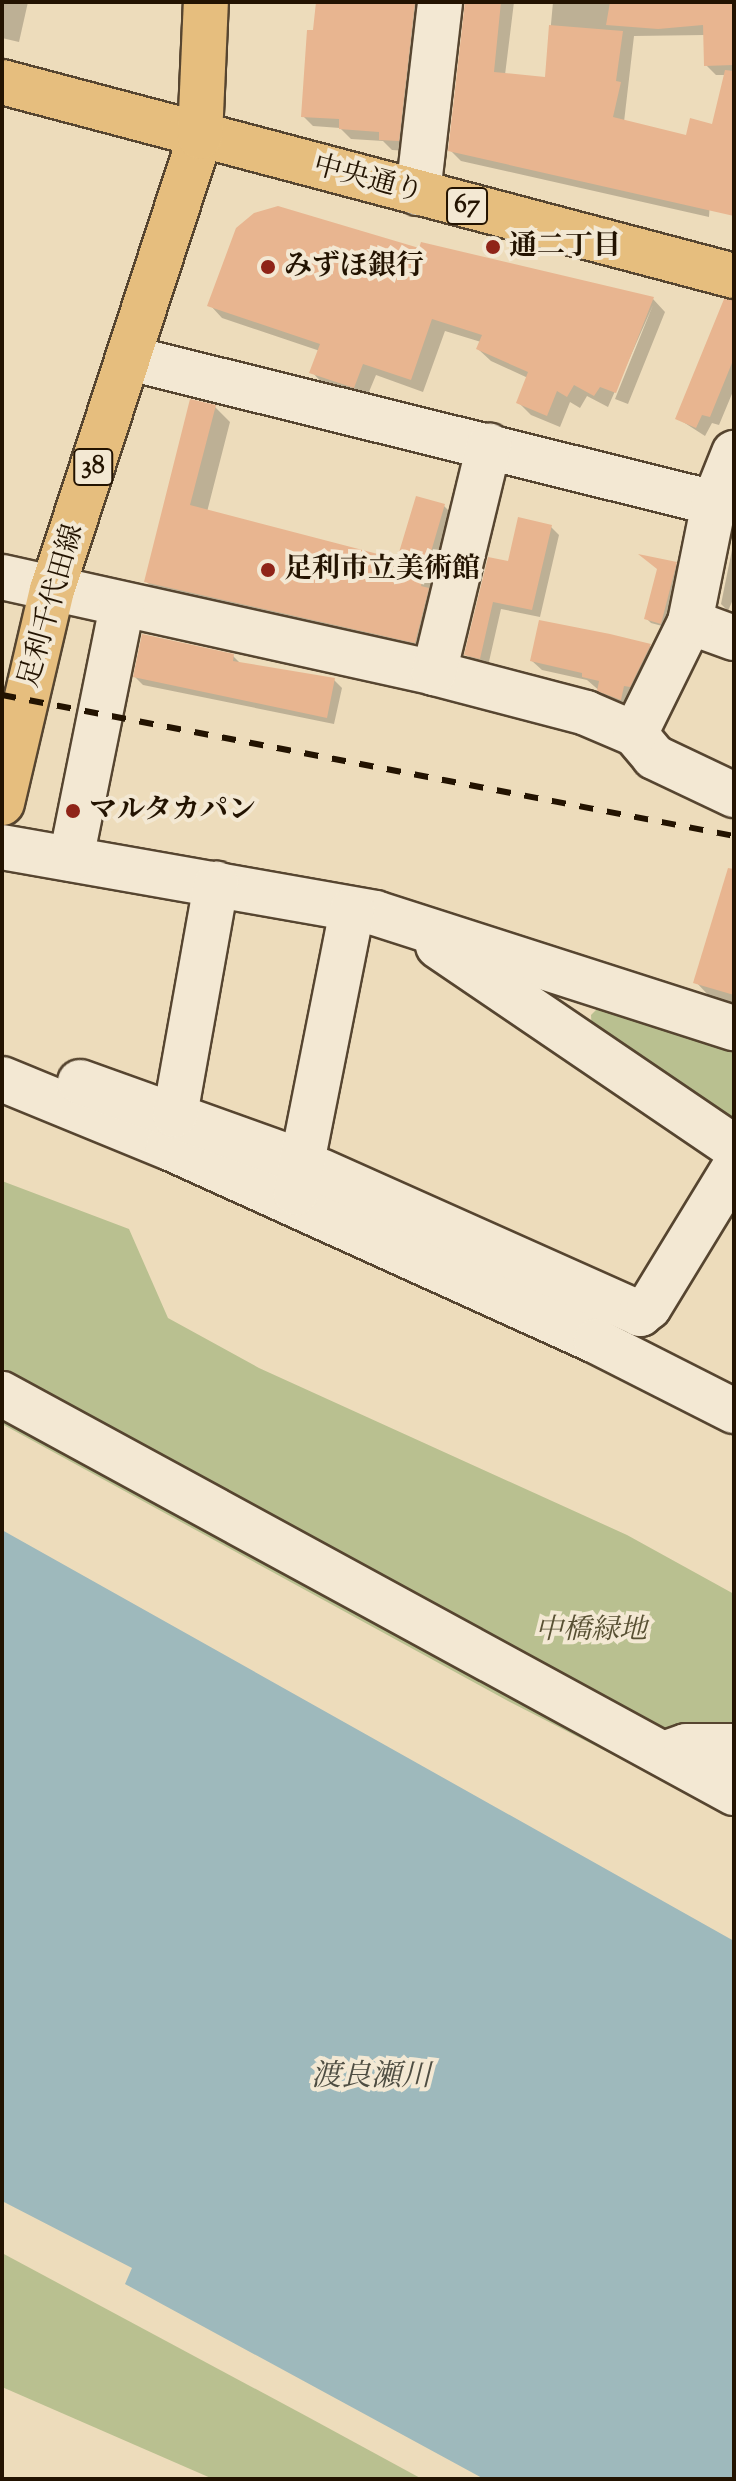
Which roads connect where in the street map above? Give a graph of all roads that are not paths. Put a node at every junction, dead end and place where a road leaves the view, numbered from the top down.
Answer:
1 (206, 2) edge
2 (440, 2) edge
3 (2, 82) edge
4 (200, 137) junction
5 (418, 193) junction
6 (734, 276) edge
7 (129, 358) junction
8 (489, 446) junction
9 (734, 453) edge
10 (714, 503) junction
11 (2, 577) edge
12 (52, 590) junction
13 (122, 605) junction
14 (690, 622) junction
15 (734, 638) edge
16 (434, 673) junction
17 (635, 734) junction
18 (8, 741) edge
19 (734, 795) edge
20 (2, 803) edge
21 (2, 847) edge
22 (71, 859) junction
23 (216, 884) junction
24 (351, 909) junction
25 (428, 929) junction
26 (575, 975) junction
27 (554, 1024) junction
28 (734, 1028) edge
29 (2, 1056) edge
30 (2, 1079) edge
31 (175, 1115) junction
32 (734, 1147) edge
33 (305, 1164) junction
34 (734, 1168) edge
35 (292, 1205) junction
36 (2, 1394) edge
37 (734, 1411) edge
38 (734, 1746) edge
39 (666, 1753) junction
40 (734, 1793) edge

1 - 4 main road, 足利千代田線
2 - 5 street
3 - 4 main road, 中央通り / 67
4 - 5 main road, 中央通り / 67
4 - 7 main road, 足利千代田線 / 38
5 - 6 main road, 中央通り / 67
7 - 8 street
7 - 12 main road, 足利千代田線 / 38
8 - 10 street
8 - 16 street
9 - 10 street
10 - 14 street
11 - 12 street
12 - 13 street
12 - 18 main road, 足利千代田線 / 38
13 - 16 street
13 - 22 street
14 - 15 street
14 - 17 street
16 - 17 street
17 - 19 street
18 - 20 main road, 足利千代田線 / 38
21 - 22 street
22 - 23 street
23 - 24 street
23 - 31 street
24 - 25 street
24 - 33 street
24 - 33 street
24 - 35 street
25 - 26 street
25 - 27 street
26 - 27 street
26 - 28 street
27 - 32 street
29 - 31 street
30 - 35 street
31 - 33 street
33 - 34 street
35 - 37 street
36 - 39 street
38 - 39 street
39 - 40 street

